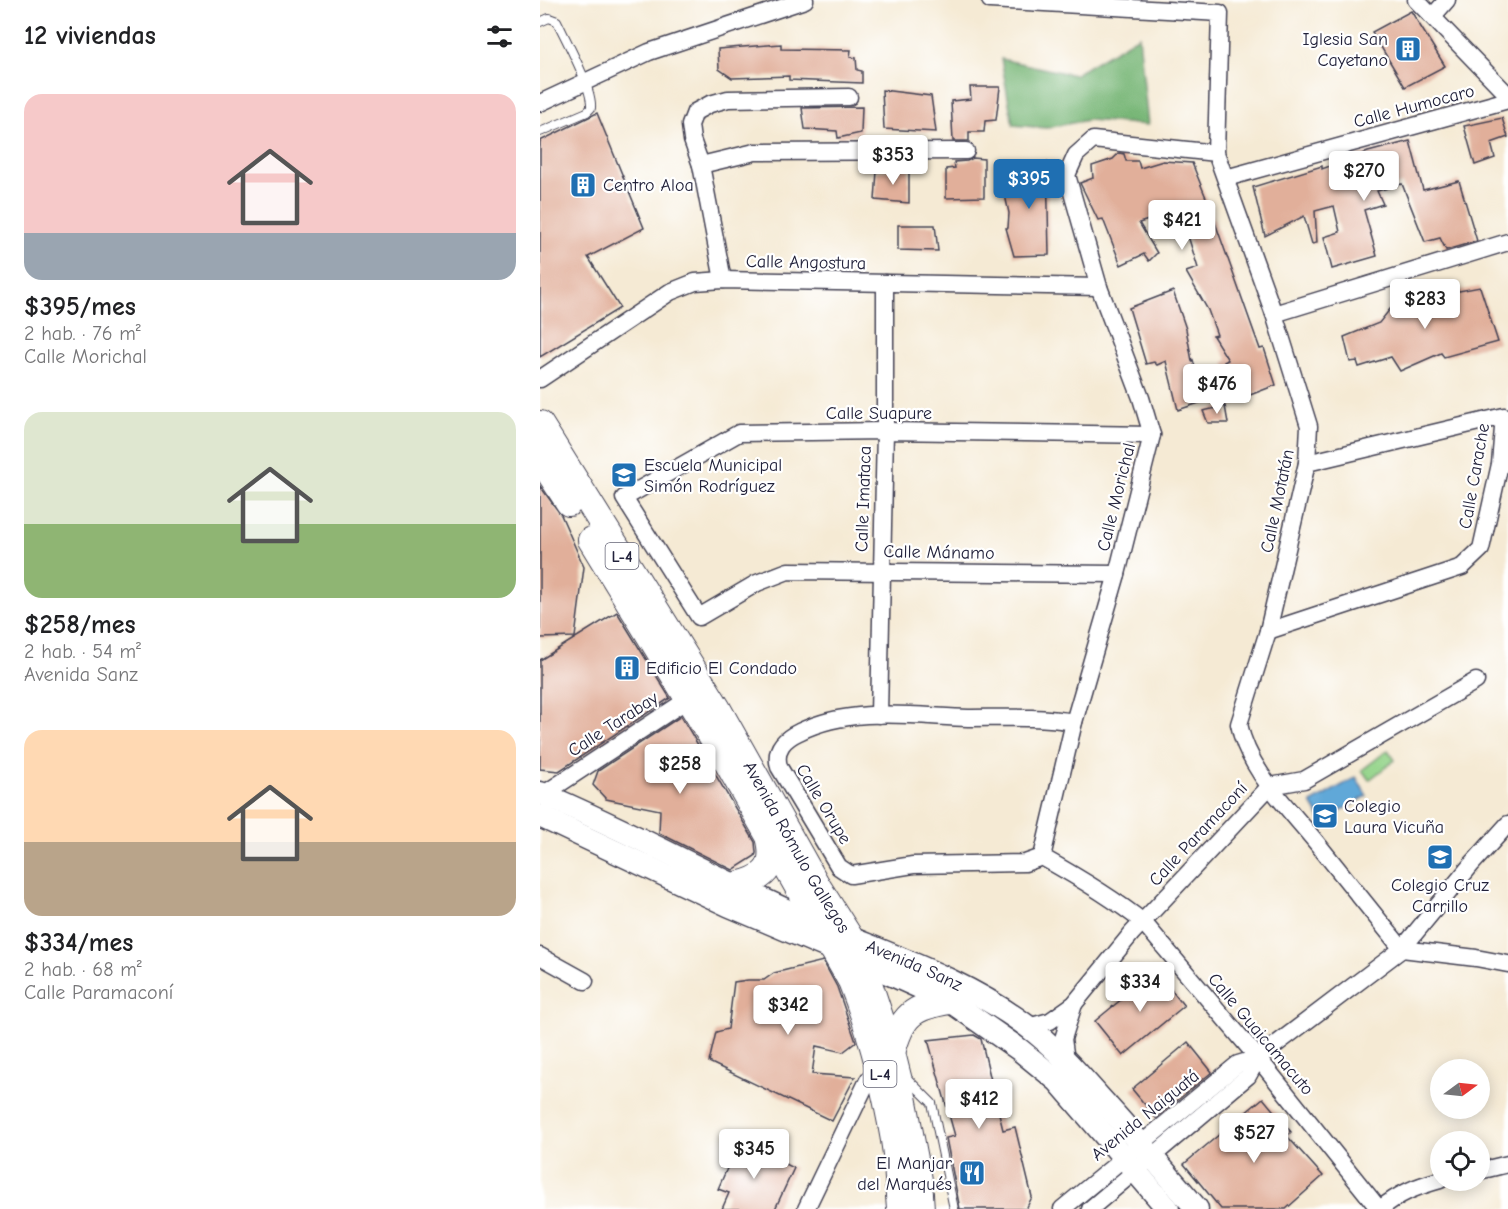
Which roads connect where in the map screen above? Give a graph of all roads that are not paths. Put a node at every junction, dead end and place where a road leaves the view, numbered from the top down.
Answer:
1 (805, 0) edge
2 (990, 0) edge
3 (1416, 0) edge
4 (1447, 0) edge
5 (1010, 1) edge
6 (1433, 16) junction
7 (540, 22) edge
8 (584, 82) junction
9 (1508, 95) edge
10 (849, 97) dead end
11 (1508, 100) edge
12 (540, 103) edge
13 (540, 132) edge
14 (966, 151) dead end
15 (1216, 153) junction
16 (701, 165) junction
17 (1226, 178) junction
18 (1508, 242) edge
19 (723, 280) junction
20 (885, 283) junction
21 (1099, 287) junction
22 (1274, 314) junction
23 (540, 379) edge
24 (540, 424) edge
25 (885, 432) junction
26 (1152, 435) junction
27 (540, 458) edge
28 (1307, 463) junction
29 (1504, 464) edge
30 (881, 571) junction
31 (1117, 574) junction
32 (699, 617) joint
33 (1268, 631) junction
34 (1476, 681) dead end
35 (697, 693) junction
36 (879, 715) junction
37 (1074, 722) junction
38 (1270, 786) junction
39 (541, 801) edge
40 (1508, 824) edge
41 (770, 840) junction
42 (1042, 857) junction
43 (736, 885) junction
44 (1143, 922) junction
45 (820, 925) junction
46 (842, 943) junction
47 (1402, 949) junction
48 (540, 956) edge
49 (862, 962) junction
50 (1508, 964) edge
51 (585, 981) dead end
52 (950, 1001) junction
53 (1074, 1004) junction
54 (1028, 1027) junction
55 (1258, 1058) junction
56 (1066, 1060) junction
57 (889, 1065) junction
58 (1138, 1156) junction
59 (1508, 1164) edge
60 (1490, 1168) edge
61 (1430, 1183) edge
62 (806, 1209) edge
63 (900, 1209) edge
64 (921, 1209) edge
65 (954, 1209) edge
66 (1062, 1209) edge
67 (1090, 1209) edge
68 (1168, 1209) edge
69 (1197, 1209) edge
70 (1379, 1209) edge

1 - 8 street
2 - 5 street
3 - 6 street
4 - 6 street
5 - 15 street
6 - 9 street
7 - 8 lane
8 - 12 street
8 - 13 lane
10 - 16 street
11 - 17 street, Calle Humocaro
14 - 16 street
15 - 17 street, Calle Motatán
15 - 21 street, Calle Morichal
16 - 19 street
17 - 22 street, Calle Motatán
18 - 22 street
19 - 20 street, Calle Angostura
19 - 23 street, Calle Angostura
20 - 21 street, Calle Angostura
20 - 25 street, Calle Imataca
21 - 26 street, Calle Morichal
22 - 28 street, Calle Motatán
24 - 35 main road, Avenida Rómulo Gallegos / L-4
25 - 26 street, Calle Suapure
25 - 30 street, Calle Imataca
25 - 32 street, Calle Suapure
26 - 31 street, Calle Morichal
27 - 35 main road, Avenida Rómulo Gallegos / L-4
28 - 29 street, Calle Carache
28 - 33 street, Calle Motatán
29 - 33 street, Calle Carache
30 - 31 street, Calle Mánamo
30 - 32 street, Calle Mánamo
30 - 36 street, Calle Imataca
31 - 37 street, Calle Morichal
33 - 38 street, Calle Motatán
34 - 38 street, Calle Paramaconí
35 - 39 street, Calle Tarabay
35 - 41 main road, Avenida Rómulo Gallegos / L-4
35 - 46 main road, Avenida Rómulo Gallegos / L-4
36 - 37 street, Calle Orupe
36 - 42 street, Calle Orupe
37 - 42 street, Calle Morichal
38 - 44 street, Calle Paramaconí
38 - 47 street, Calle Motatán
39 - 43 street
39 - 46 street, Avenida Sanz
40 - 47 street, Avenida Naiguatá
41 - 43 main road
41 - 45 main road, Avenida Rómulo Gallegos / L-4
42 - 44 street, Calle Guaicamacuto
43 - 45 street
44 - 53 street, Calle Paramaconí
44 - 55 street, Calle Guaicamacuto
45 - 46 main road, Avenida Rómulo Gallegos / L-4
46 - 49 main road, Avenida Rómulo Gallegos / L-4
46 - 54 street, Avenida Sanz
46 - 57 main road, Avenida Rómulo Gallegos / L-4
47 - 50 street
47 - 55 street, Avenida Naiguatá
48 - 51 street
49 - 52 street, Avenida Sanz
49 - 57 main road, Avenida Rómulo Gallegos / L-4
52 - 57 main road
52 - 58 street, Avenida Sanz
53 - 54 street, Calle Paramaconí
53 - 56 street, Calle Paramaconí
54 - 56 street, Avenida Sanz
55 - 58 street, Avenida Naiguatá
55 - 70 street, Calle Guaicamacuto
56 - 58 street, Avenida Sanz
57 - 62 street
57 - 63 main road, Avenida Rómulo Gallegos / L-4
57 - 64 main road, Avenida Rómulo Gallegos / L-4
57 - 65 lane
58 - 66 street, Avenida Naiguatá
58 - 67 street, Avenida Naiguatá
58 - 68 street, Avenida Sanz
58 - 69 street, Avenida Sanz
59 - 60 street
61 - 70 street

